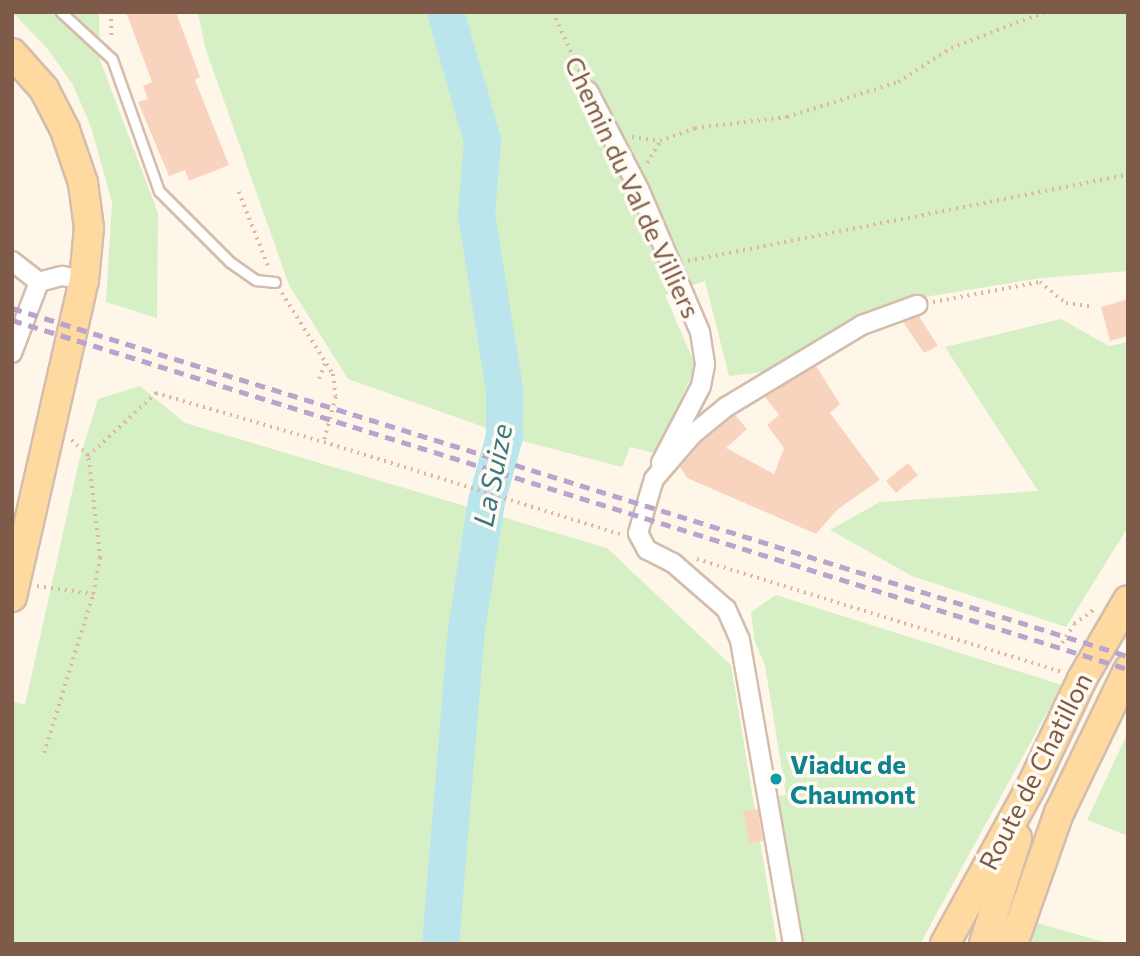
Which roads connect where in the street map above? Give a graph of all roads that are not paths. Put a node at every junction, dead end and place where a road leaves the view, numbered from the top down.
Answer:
1 (61, 12) edge
2 (12, 52) edge
3 (589, 91) road end
4 (12, 261) edge
5 (84, 280) junction
6 (39, 282) junction
7 (275, 282) road end
8 (917, 306) road end
9 (12, 354) edge
10 (654, 479) junction
11 (22, 591) edge
12 (1128, 600) edge
13 (1128, 670) edge
14 (1032, 785) junction
15 (793, 944) edge
16 (945, 944) edge
17 (985, 944) edge
18 (1013, 944) edge

1 - 7 lane
2 - 5 main road
3 - 10 street, Chemin du Val de Villiers
4 - 6 street
5 - 6 street
5 - 11 main road
6 - 9 street
8 - 10 street
10 - 15 street
12 - 14 main road, Route de Chatillon
13 - 18 main road, Route de Chatillon
14 - 16 main road, Route de Chatillon
14 - 17 main road

